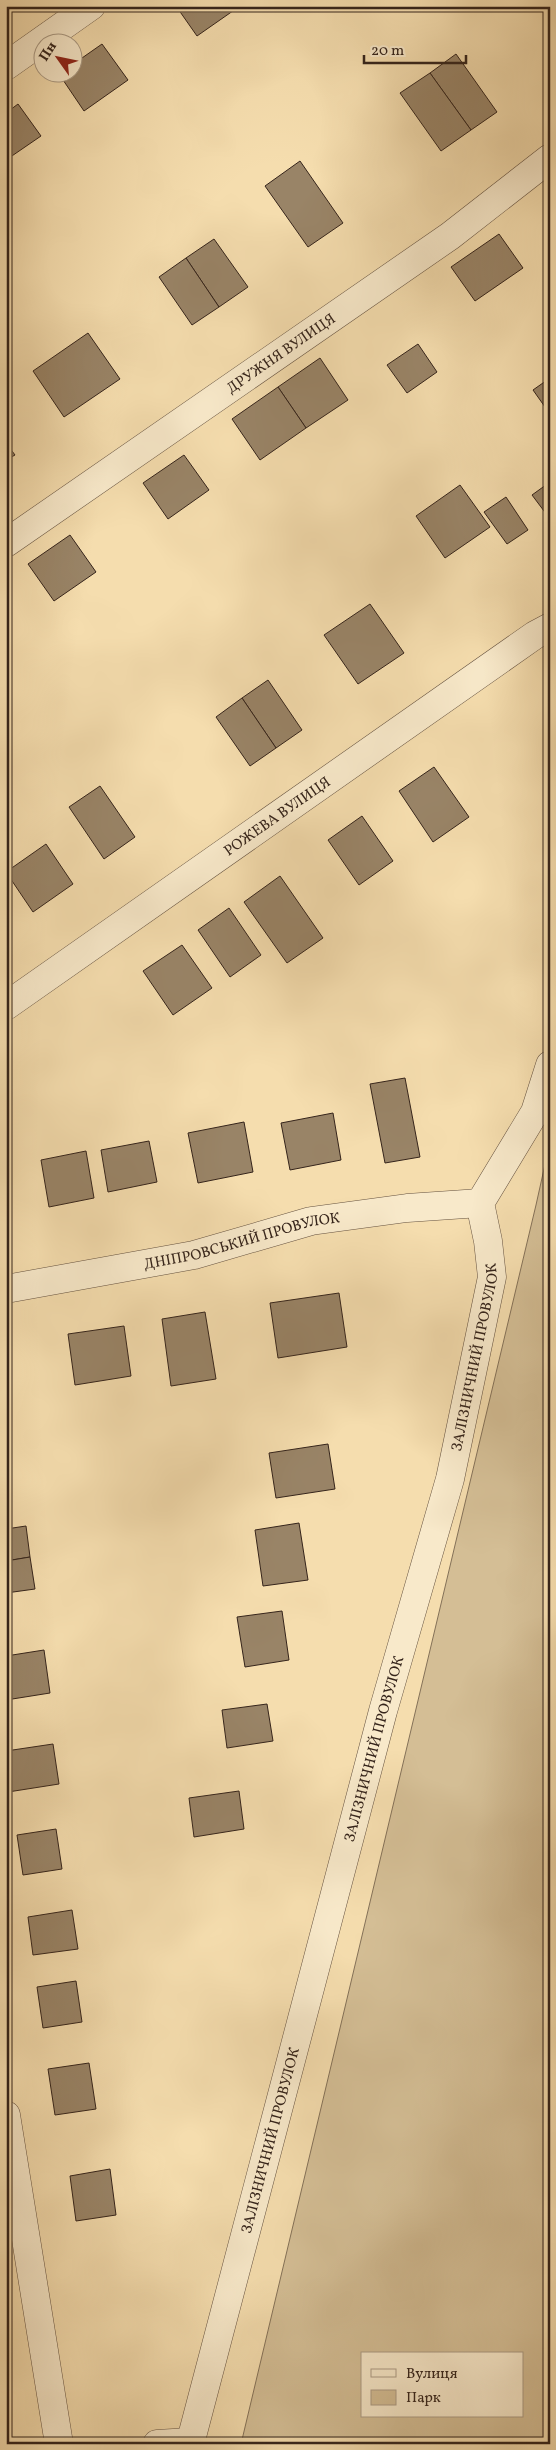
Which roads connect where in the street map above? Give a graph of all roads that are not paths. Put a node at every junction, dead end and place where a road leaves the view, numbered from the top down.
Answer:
1 (91, 6) edge
2 (6, 66) edge
3 (550, 158) edge
4 (6, 543) edge
5 (550, 627) edge
6 (6, 1006) edge
7 (550, 1065) edge
8 (480, 1203) junction
9 (6, 1289) edge
10 (6, 2115) edge
11 (190, 2443) edge
12 (59, 2444) edge
13 (157, 2444) edge

1 - 2 street
3 - 4 street, ДРУЖНЯ ВУЛИЦЯ
5 - 6 street, РОЖЕВА ВУЛИЦЯ
7 - 8 street
8 - 9 street, ДНІПРОВСЬКИЙ ПРОВУЛОК
8 - 11 street, ЗАЛІЗНИЧНИЙ ПРОВУЛОК
10 - 12 street
11 - 13 street

